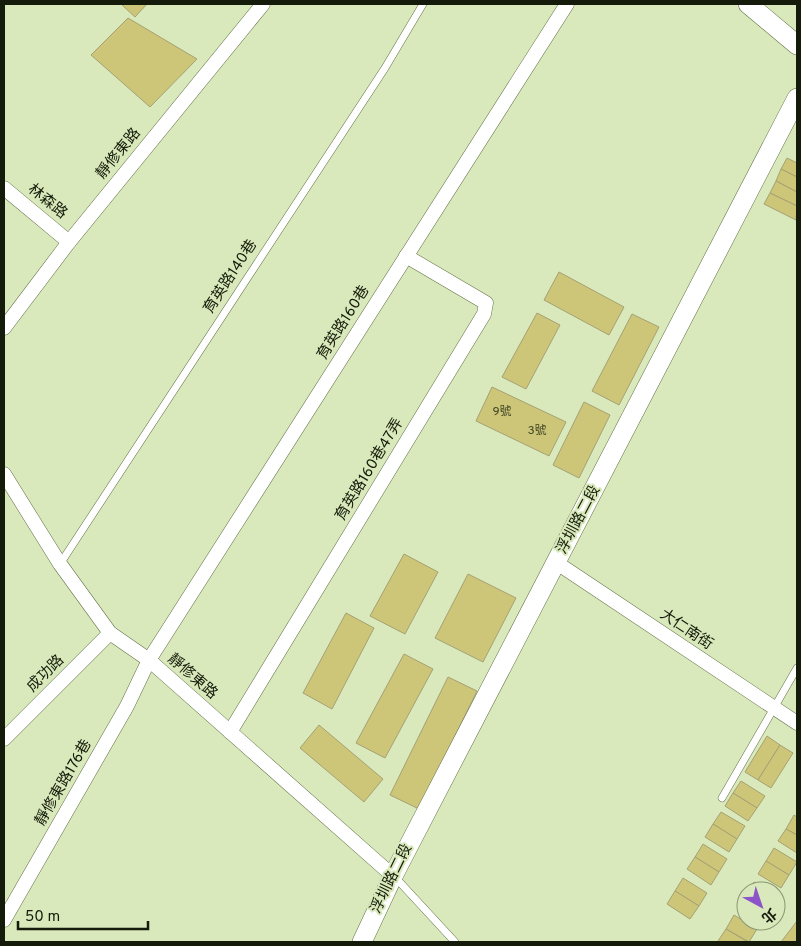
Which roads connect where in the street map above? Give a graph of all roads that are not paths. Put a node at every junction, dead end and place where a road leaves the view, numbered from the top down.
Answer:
1 (262, 4) edge
2 (423, 4) edge
3 (567, 4) edge
4 (748, 4) edge
5 (797, 45) edge
6 (797, 98) edge
7 (4, 188) edge
8 (69, 242) junction
9 (406, 256) junction
10 (4, 328) edge
11 (4, 474) edge
12 (557, 563) junction
13 (60, 564) junction
14 (110, 633) junction
15 (148, 660) junction
16 (797, 668) edge
17 (773, 707) junction
18 (797, 723) edge
19 (230, 732) junction
20 (4, 739) edge
21 (722, 798) dead end
22 (393, 876) junction
23 (4, 920) edge
24 (362, 942) edge
25 (455, 942) edge

1 - 8 street, 靜修東路
2 - 13 lane, 育英路140巷
3 - 9 street, 育英路160巷
4 - 5 street
6 - 12 street, 浮圳路二段
7 - 8 street, 林森路
8 - 10 street, 靜修東路
9 - 15 street, 育英路160巷
9 - 19 street, 育英路160巷47弄
11 - 13 street, 靜修東路
12 - 17 street, 大仁南街
12 - 22 street, 浮圳路二段
13 - 14 street, 靜修東路
14 - 15 street, 靜修東路
14 - 20 street, 成功路
15 - 19 street, 靜修東路
15 - 23 street, 靜修東路176巷
16 - 17 lane
17 - 18 street, 大仁南街
17 - 21 lane
19 - 22 street, 靜修東路
22 - 24 street, 浮圳路二段
22 - 25 lane

